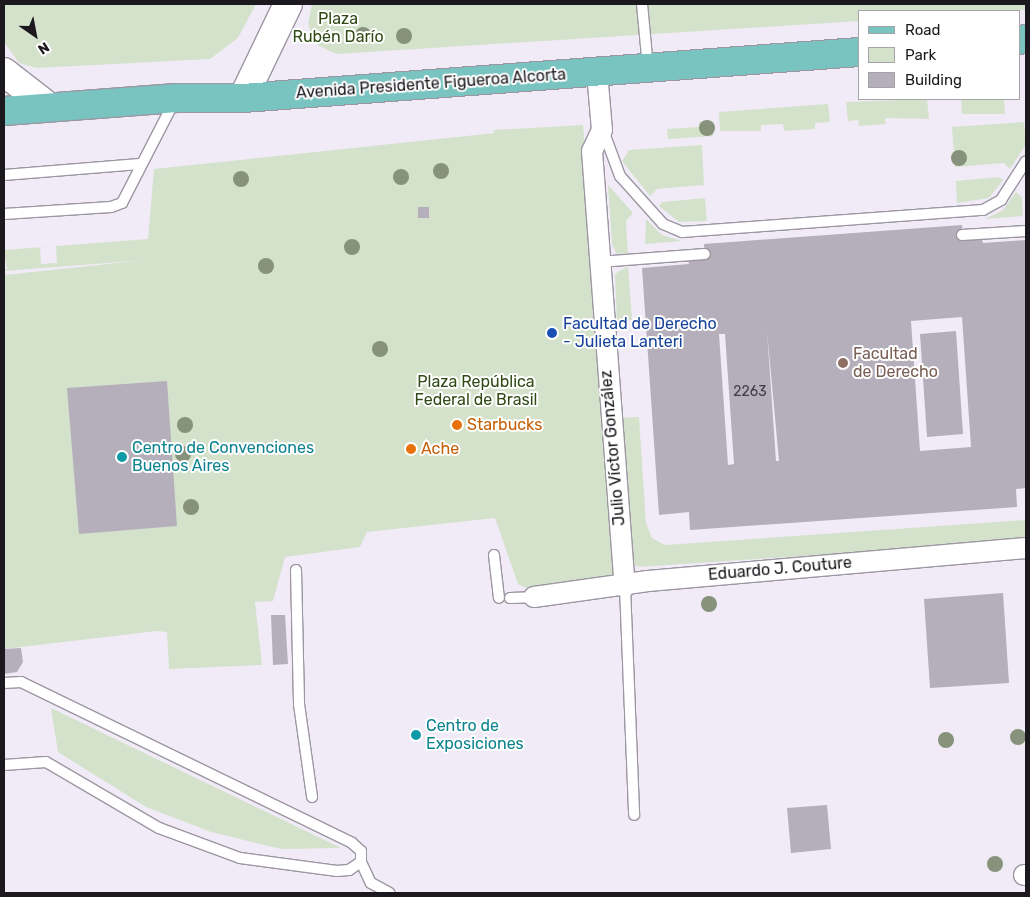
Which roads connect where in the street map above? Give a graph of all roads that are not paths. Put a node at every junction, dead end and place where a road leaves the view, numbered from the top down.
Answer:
1 (288, 4) edge
2 (642, 4) edge
3 (858, 52) edge
4 (648, 68) junction
5 (4, 72) edge
6 (596, 72) junction
7 (176, 98) junction
8 (243, 98) junction
9 (49, 107) junction
10 (4, 111) edge
11 (602, 130) junction
12 (1026, 161) edge
13 (140, 164) junction
14 (4, 174) edge
15 (4, 214) edge
16 (1026, 231) edge
17 (962, 236) dead end
18 (704, 254) dead end
19 (599, 262) junction
20 (1026, 548) edge
21 (494, 555) dead end
22 (296, 570) dead end
23 (624, 587) junction
24 (534, 597) joint
25 (498, 598) dead end
26 (510, 598) dead end
27 (4, 683) edge
28 (4, 765) edge
29 (312, 797) dead end
30 (634, 815) dead end
31 (361, 862) junction
32 (390, 893) edge

1 - 8 main road
2 - 4 lane
3 - 4 main road, Avenida Presidente Figueroa Alcorta
4 - 6 main road, Avenida Presidente Figueroa Alcorta
5 - 9 main road
6 - 8 main road, Avenida Presidente Figueroa Alcorta
6 - 11 street, Julio Víctor González
7 - 8 main road, Avenida Presidente Figueroa Alcorta
7 - 9 main road, Avenida Presidente Figueroa Alcorta
7 - 13 lane
9 - 10 main road, Avenida Presidente Figueroa Alcorta
11 - 12 lane
11 - 19 street, Julio Víctor González
13 - 14 lane
13 - 15 lane
16 - 17 lane
18 - 19 lane
19 - 23 street, Julio Víctor González
20 - 23 street, Eduardo J. Couture
21 - 25 lane
22 - 29 lane
23 - 24 street, Eduardo J. Couture
23 - 30 lane
24 - 26 lane
27 - 31 lane
28 - 31 lane
31 - 32 lane

